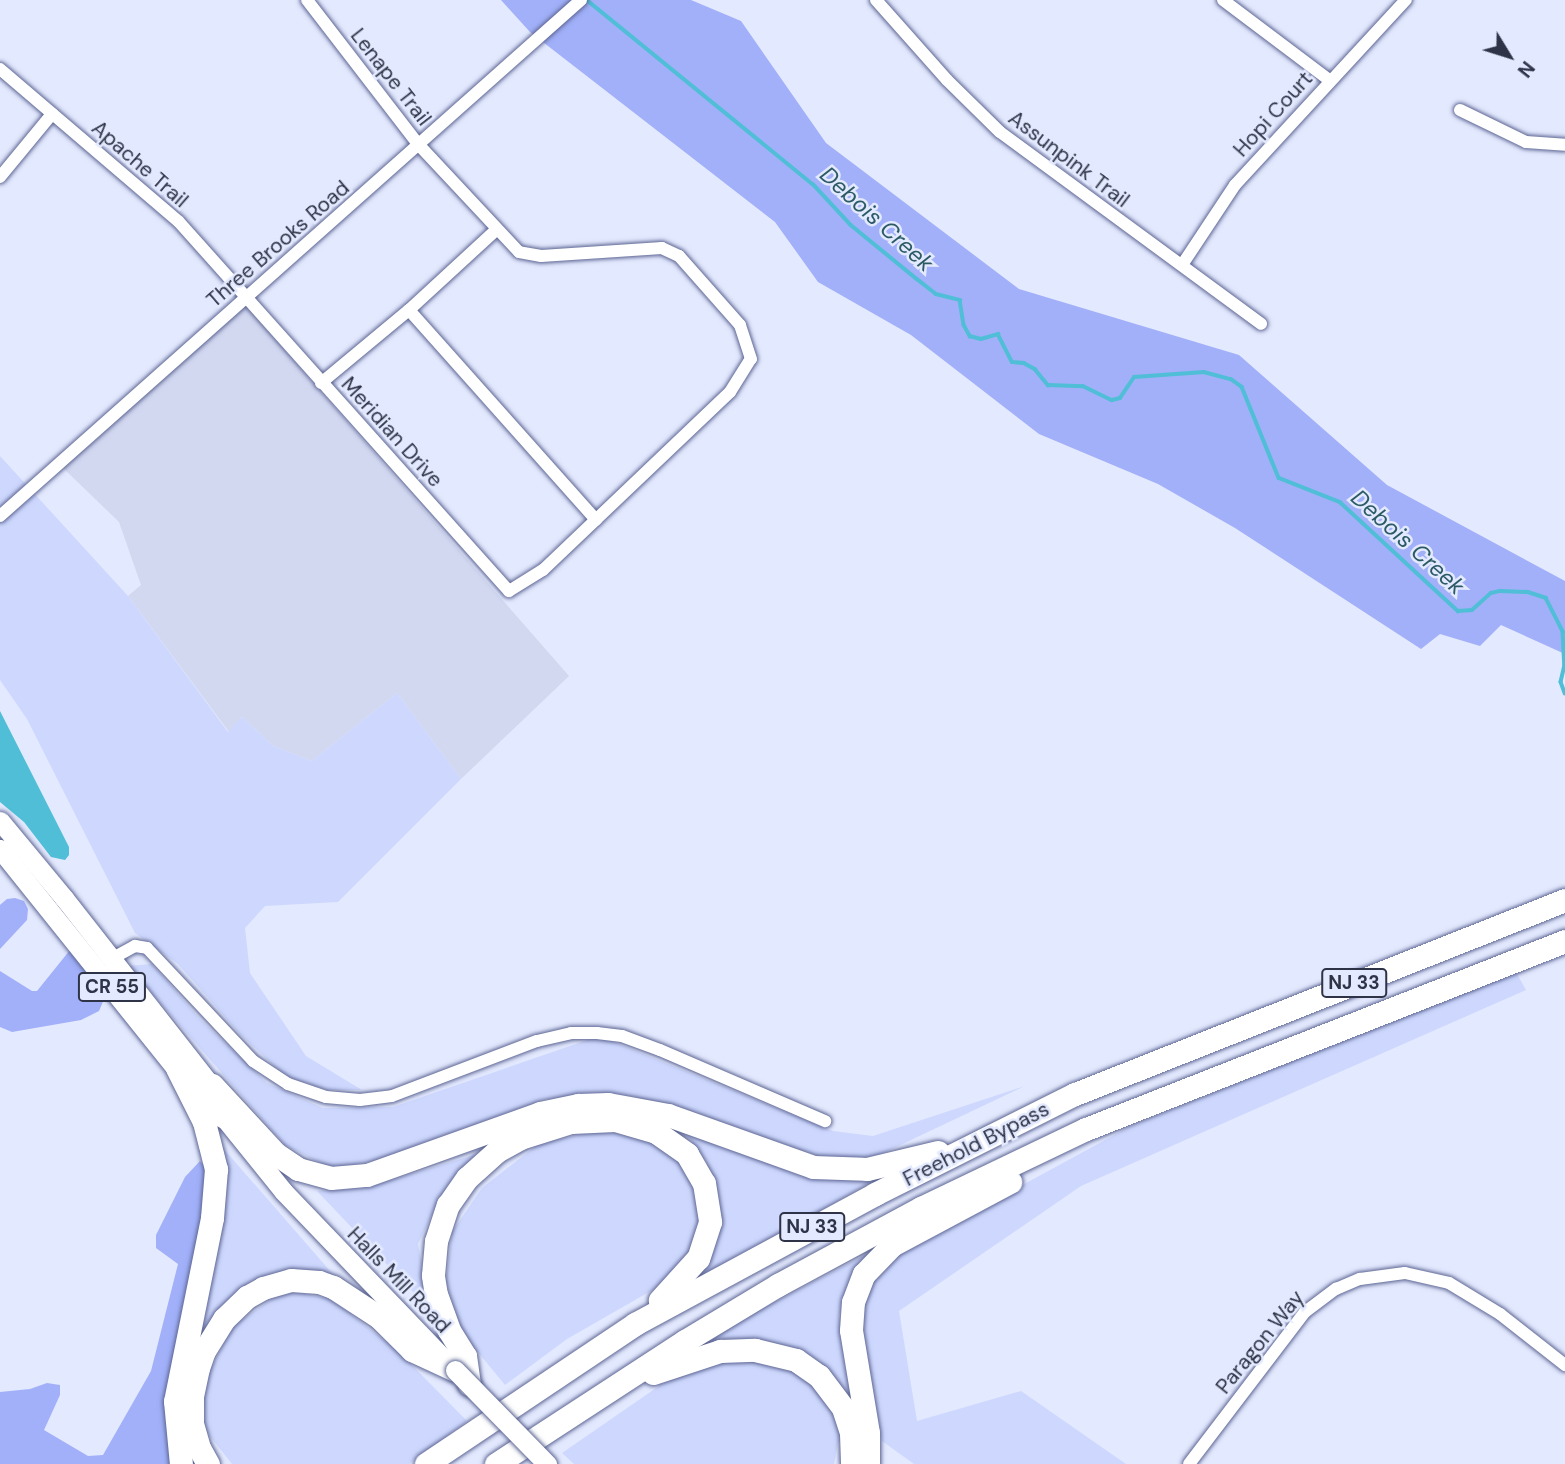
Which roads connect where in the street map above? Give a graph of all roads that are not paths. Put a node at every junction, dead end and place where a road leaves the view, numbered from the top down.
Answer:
1 (307, 0) edge
2 (581, 0) edge
3 (876, 0) edge
4 (1223, 0) edge
5 (1406, 0) edge
6 (0, 69) edge
7 (1329, 80) junction
8 (1460, 110) dead end
9 (52, 114) junction
10 (418, 144) junction
11 (1565, 145) edge
12 (0, 177) edge
13 (496, 230) junction
14 (1182, 265) junction
15 (246, 298) junction
16 (409, 310) junction
17 (1261, 324) dead end
18 (321, 383) junction
19 (0, 516) edge
20 (596, 520) junction
21 (0, 821) edge
22 (0, 849) edge
23 (1565, 900) edge
24 (1565, 941) edge
25 (113, 958) junction
26 (177, 1068) junction
27 (212, 1085) junction
28 (1194, 1085) junction
29 (226, 1120) junction
30 (825, 1121) dead end
31 (992, 1136) junction
32 (635, 1324) junction
33 (1565, 1364) edge
34 (463, 1371) junction
35 (595, 1398) junction
36 (426, 1463) edge
37 (181, 1464) edge
38 (208, 1464) edge
39 (496, 1464) edge
40 (547, 1464) edge
41 (852, 1464) edge
42 (868, 1464) edge
43 (1189, 1464) edge

1 - 10 street, Lenape Trail
2 - 10 street, Three Brooks Road
3 - 14 street, Assunpink Trail
4 - 7 street
5 - 7 street, Hopi Court
6 - 9 street, Apache Trail
7 - 14 street, Hopi Court
8 - 11 street
9 - 12 street
9 - 15 street, Apache Trail
10 - 13 street, Lenape Trail
10 - 15 street, Three Brooks Road
13 - 16 street
13 - 20 street, Lenape Trail
14 - 17 street, Assunpink Trail
15 - 18 street, Meridian Drive
15 - 19 street, Three Brooks Road
16 - 18 street
16 - 20 street
18 - 20 street, Meridian Drive
21 - 25 main road, Halls Mill Road / CR 55
22 - 26 main road, Halls Mill Road / CR 55
23 - 31 highway, Freehold Bypass / NJ 33
24 - 28 highway, Freehold Bypass / NJ 33
25 - 27 main road, Halls Mill Road / CR 55
25 - 30 street
26 - 29 main road, Halls Mill Road / CR 55
26 - 37 highway
27 - 29 main road, Halls Mill Road / CR 55
27 - 31 highway
28 - 35 highway, Freehold Bypass / NJ 33
28 - 42 highway
29 - 34 main road, Halls Mill Road
31 - 32 highway, Freehold Bypass / NJ 33
32 - 34 highway
32 - 36 highway, Freehold Bypass / NJ 33
33 - 43 street, Paragon Way
34 - 38 highway
34 - 40 main road, Halls Mill Road, bridge
35 - 39 highway, Freehold Bypass
35 - 41 highway

